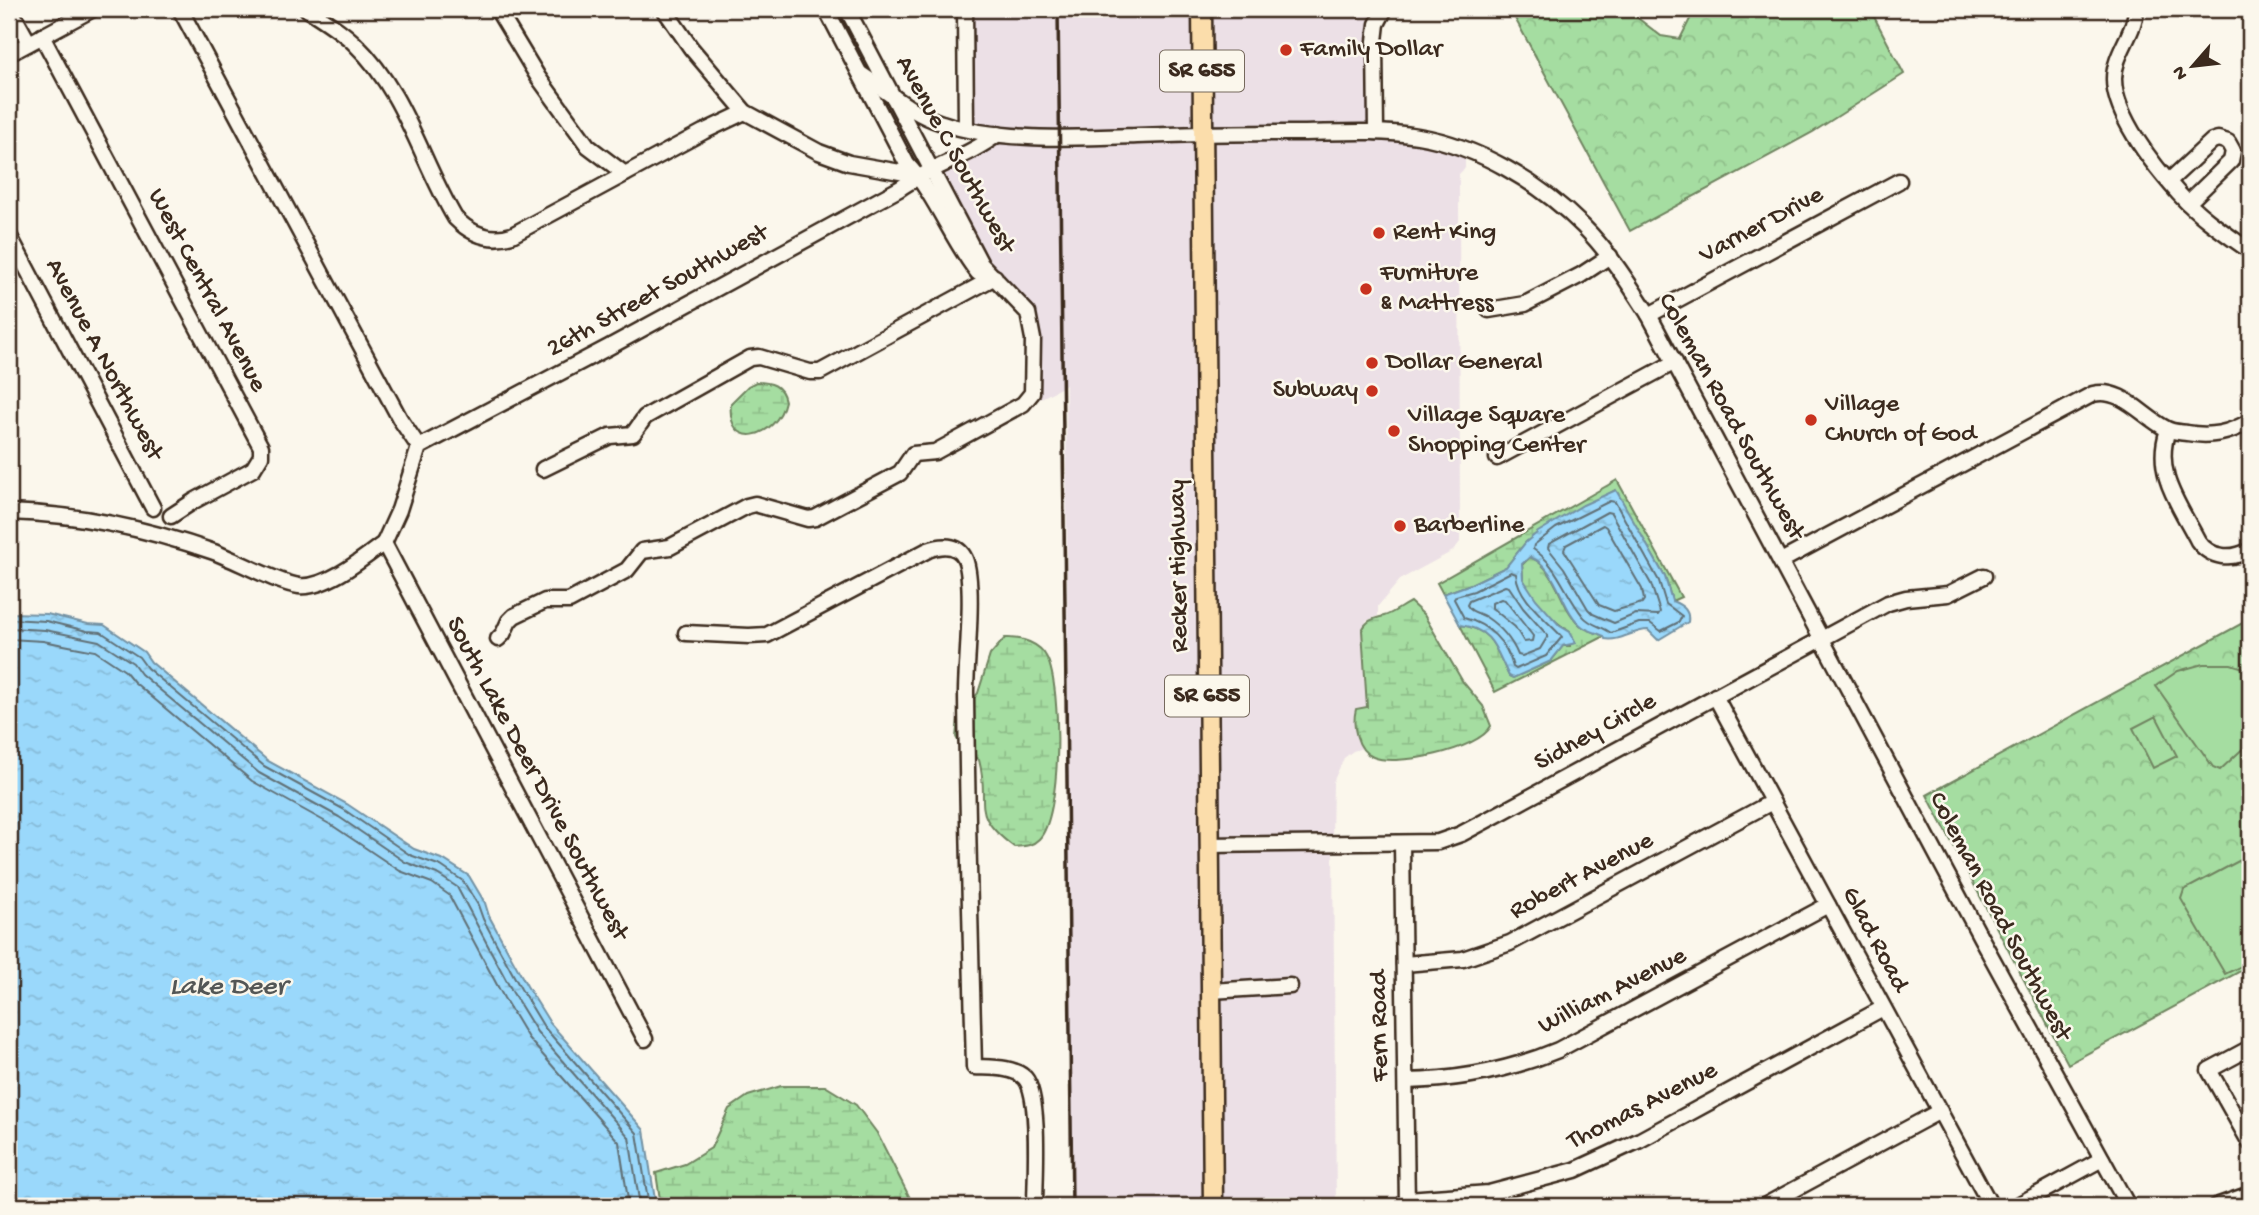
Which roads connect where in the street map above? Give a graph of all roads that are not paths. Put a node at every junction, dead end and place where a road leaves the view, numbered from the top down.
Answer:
1 (10, 9) edge
2 (93, 9) edge
3 (180, 9) edge
4 (307, 9) edge
5 (496, 9) edge
6 (664, 9) edge
7 (825, 9) edge
8 (847, 9) edge
9 (965, 9) edge
10 (1202, 9) edge
11 (1385, 9) edge
12 (2137, 9) edge
13 (36, 39) junction
14 (9, 54) edge
15 (861, 75) junction
16 (892, 95) junction
17 (745, 111) junction
18 (966, 129) junction
19 (1376, 132) junction
20 (998, 134) junction
21 (1202, 134) junction
22 (924, 172) junction
23 (625, 174) junction
24 (1899, 181) dead end
25 (2169, 181) junction
26 (2188, 203) junction
27 (9, 235) edge
28 (2250, 251) edge
29 (1610, 256) junction
30 (991, 280) junction
31 (1489, 310) dead end
32 (1649, 315) junction
33 (1675, 362) junction
34 (2250, 421) edge
35 (2168, 430) junction
36 (419, 447) junction
37 (1497, 458) dead end
38 (543, 469) dead end
39 (153, 508) junction
40 (11, 509) edge
41 (171, 516) junction
42 (144, 530) junction
43 (169, 537) junction
44 (384, 543) junction
45 (2250, 550) edge
46 (1781, 561) junction
47 (1984, 576) dead end
48 (686, 633) dead end
49 (498, 639) dead end
50 (1822, 640) junction
51 (1715, 696) junction
52 (1772, 802) junction
53 (1402, 844) junction
54 (1209, 845) junction
55 (1828, 905) junction
56 (1404, 964) junction
57 (1290, 986) dead end
58 (1211, 991) junction
59 (1884, 1008) junction
60 (645, 1039) dead end
61 (2250, 1048) edge
62 (1406, 1081) junction
63 (1940, 1111) junction
64 (2250, 1143) edge
65 (2102, 1159) junction
66 (2250, 1194) edge
67 (1407, 1203) edge
68 (1035, 1206) edge
69 (1213, 1206) edge
70 (1765, 1206) edge
71 (1991, 1206) edge
72 (2016, 1206) edge
73 (2128, 1206) edge
74 (2216, 1206) edge

1 - 13 street, West Central Avenue
2 - 13 street
3 - 36 street
4 - 23 street
5 - 23 street
6 - 17 street
7 - 15 street, Avenue C Southwest
8 - 16 street, Avenue C Southwest
9 - 18 street
10 - 21 main road, Recker Highway / SR 655
11 - 19 street
12 - 25 street
13 - 14 street
13 - 41 street, West Central Avenue
15 - 16 street, Coleman Road Southwest
15 - 22 street, Avenue C Southwest
16 - 18 street, Coleman Road Southwest
16 - 22 street, Avenue C Southwest
17 - 22 street
17 - 23 street
18 - 20 street, Coleman Road Southwest
19 - 21 street, Coleman Road Southwest
19 - 29 street, Coleman Road Southwest
20 - 21 street, Coleman Road Southwest
20 - 22 street, 26th Street Southwest
21 - 54 main road, Recker Highway / SR 655
22 - 30 street, Avenue C Southwest
22 - 36 street, 26th Street Southwest
24 - 32 street, Varner Drive
25 - 26 street
25 - 26 street
26 - 28 street
27 - 39 street, Avenue A Northwest
29 - 31 street
29 - 32 street, Coleman Road Southwest
30 - 38 street
30 - 49 street, Avenue C Southwest
32 - 33 street, Coleman Road Southwest
33 - 37 street
33 - 46 street, Coleman Road Southwest
34 - 35 street
35 - 45 street
35 - 46 street
36 - 44 street
39 - 41 street
39 - 42 street
40 - 42 street
41 - 43 street
42 - 43 street
43 - 44 street
44 - 60 street, South Lake Deer Drive Southwest
46 - 50 street, Coleman Road Southwest
47 - 50 street, Sidney Circle
48 - 68 street
50 - 51 street, Sidney Circle
50 - 65 street, Coleman Road Southwest
51 - 52 street, Glad Road
51 - 53 street, Sidney Circle
52 - 55 street, Glad Road
52 - 56 street, Robert Avenue
53 - 54 street, Sidney Circle
53 - 56 street, Fern Road
54 - 58 main road, Recker Highway / SR 655
55 - 59 street, Glad Road
55 - 62 street, William Avenue
56 - 62 street, Fern Road
57 - 58 street
58 - 69 main road, Recker Highway / SR 655
59 - 63 street, Glad Road
59 - 67 street, Thomas Avenue
61 - 64 street
62 - 67 street, Fern Road
63 - 70 street
63 - 71 street, Glad Road
65 - 72 street
65 - 73 street, Coleman Road Southwest
66 - 74 street

